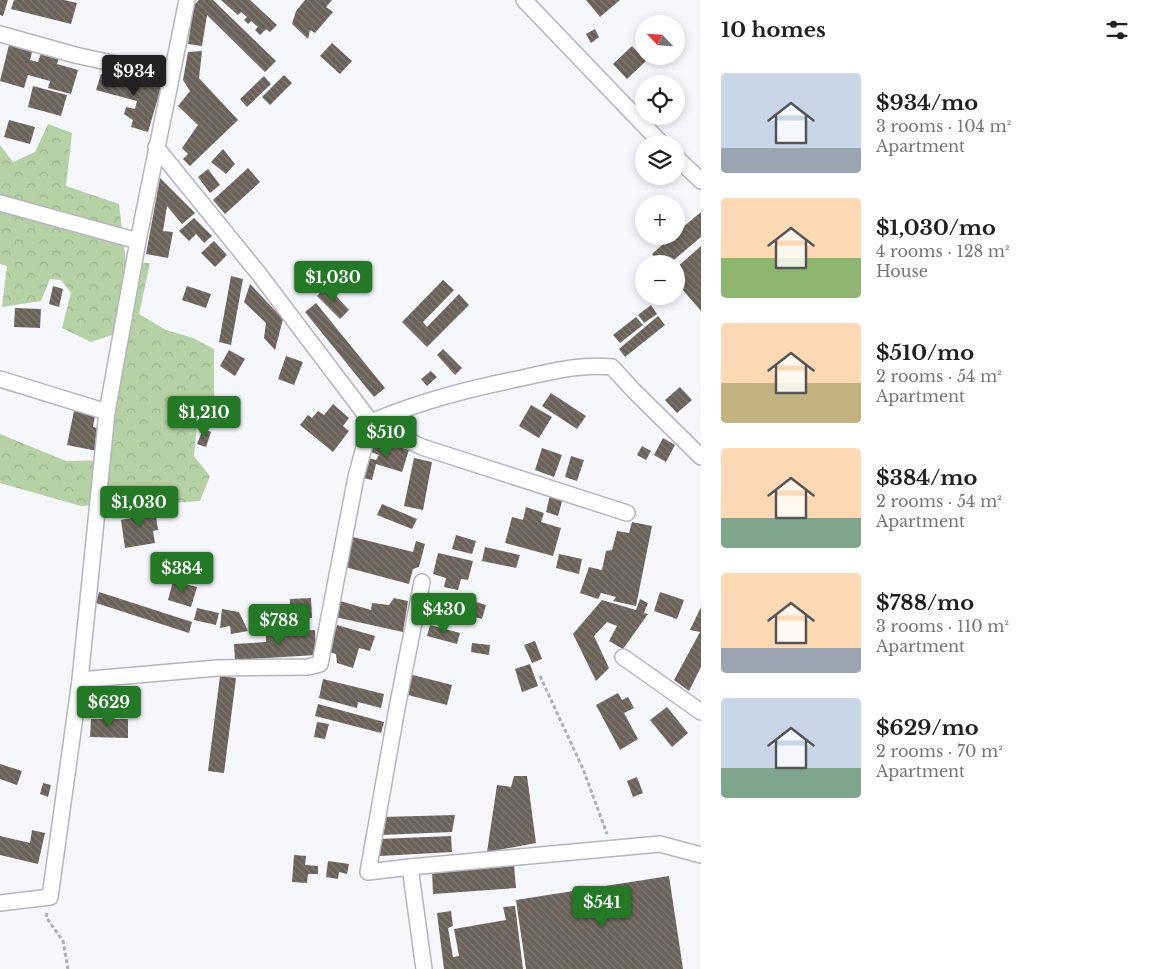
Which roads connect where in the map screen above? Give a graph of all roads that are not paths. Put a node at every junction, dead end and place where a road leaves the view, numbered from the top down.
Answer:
1 (187, 0) edge
2 (524, 0) edge
3 (0, 34) edge
4 (171, 76) junction
5 (653, 135) edge
6 (156, 146) junction
7 (685, 166) edge
8 (701, 181) edge
9 (0, 203) edge
10 (138, 241) junction
11 (0, 379) edge
12 (107, 412) junction
13 (371, 422) junction
14 (701, 457) edge
15 (627, 513) dead end
16 (422, 582) dead end
17 (622, 657) dead end
18 (80, 680) junction
19 (701, 712) edge
20 (701, 855) edge
21 (410, 867) junction
22 (0, 904) edge
23 (424, 969) edge

1 - 4 street
2 - 5 street
3 - 4 street
4 - 6 street
6 - 10 street
6 - 13 street
7 - 8 street
9 - 10 street
10 - 12 street
11 - 12 street
12 - 18 street
13 - 14 street
13 - 15 street
13 - 18 street
16 - 21 street
17 - 19 street
18 - 22 street
20 - 21 street
21 - 23 street

